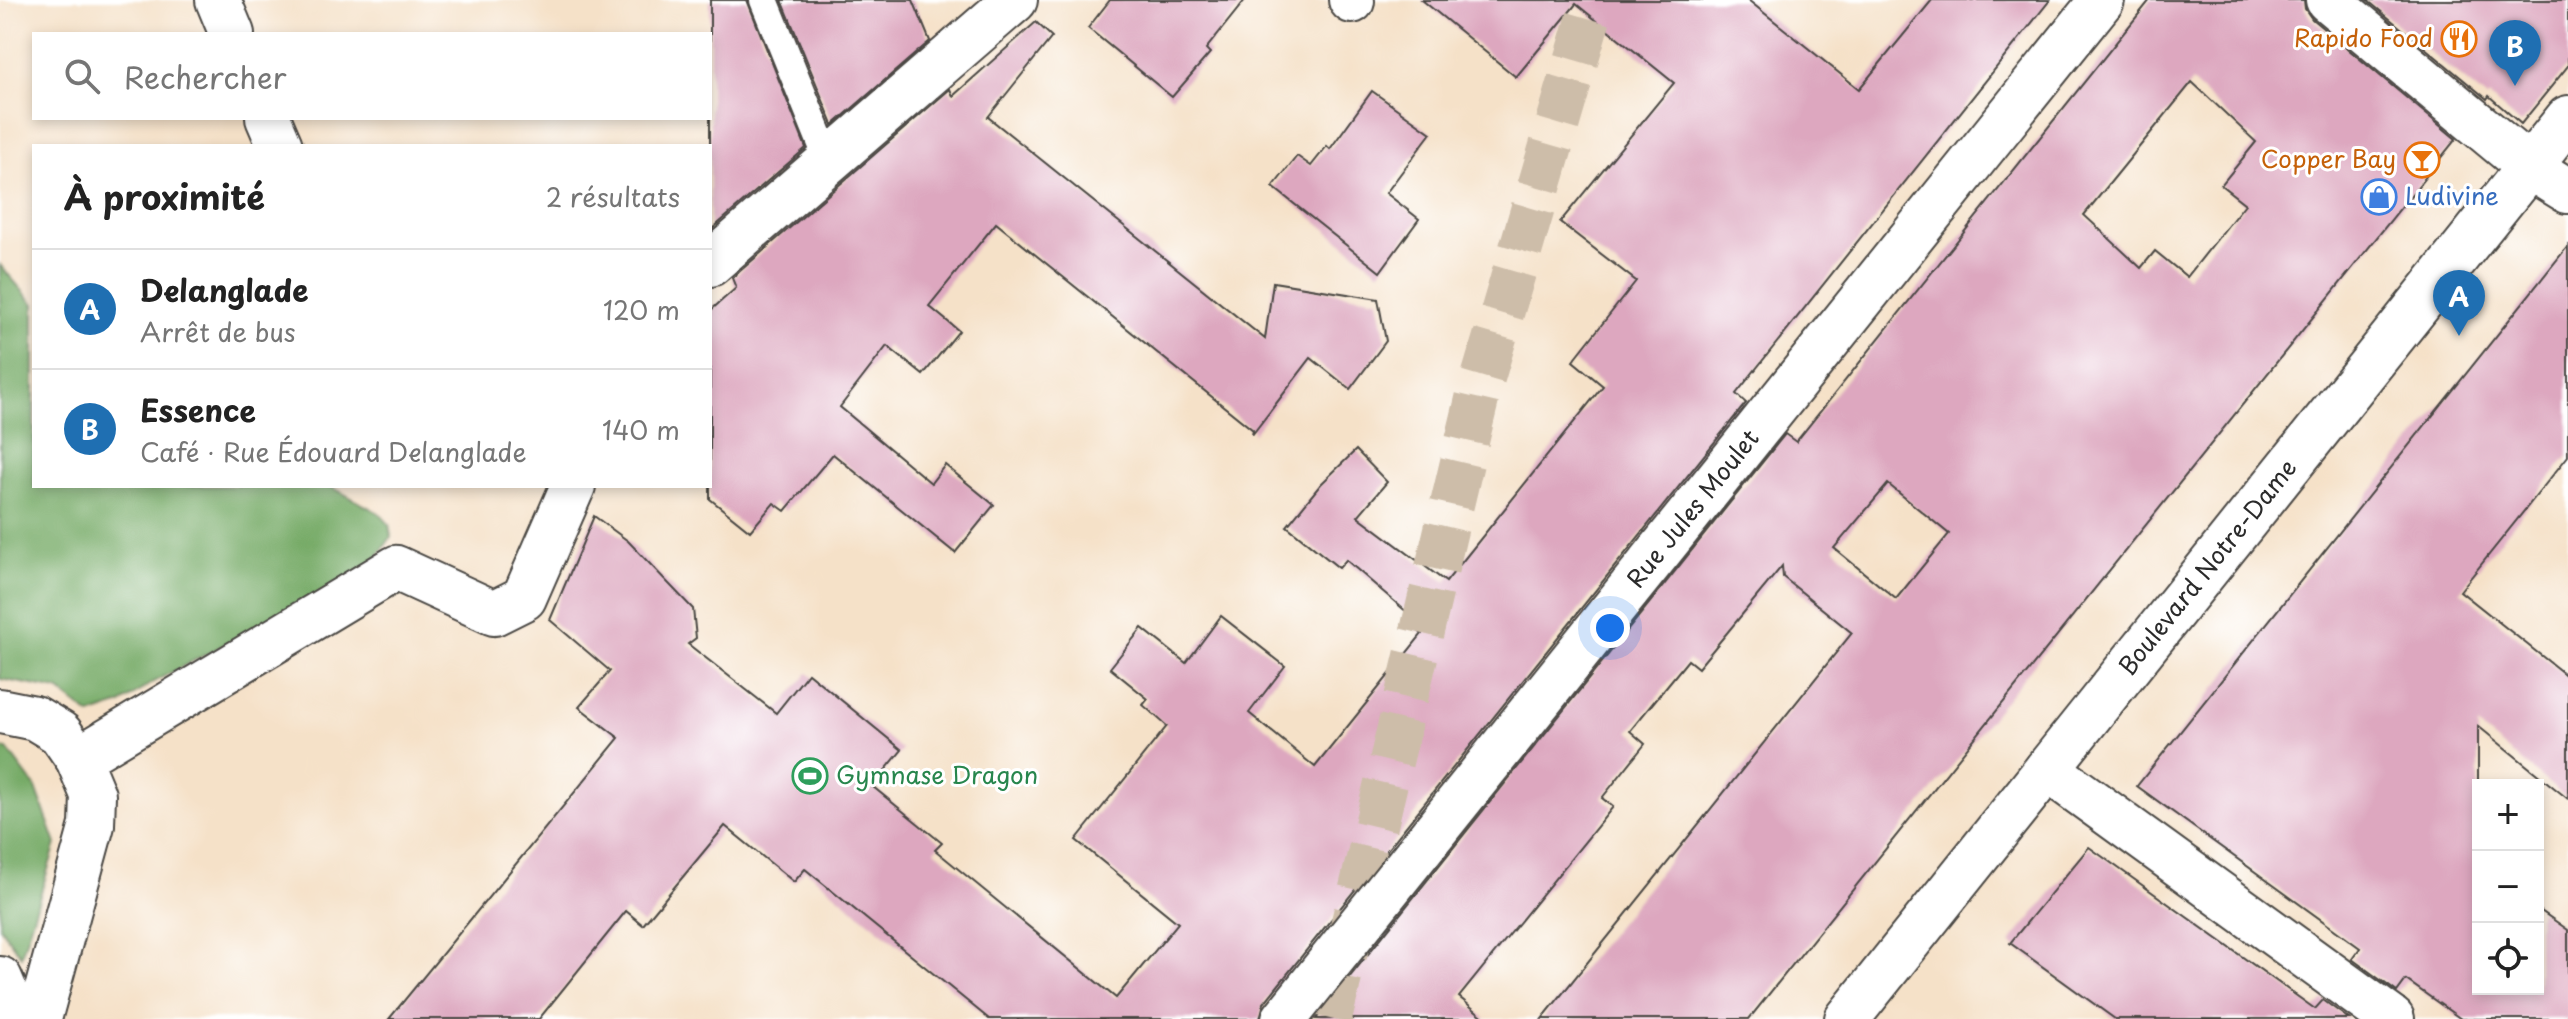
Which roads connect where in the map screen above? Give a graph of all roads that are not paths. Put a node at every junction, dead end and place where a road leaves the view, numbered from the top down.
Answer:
1 (218, 0) edge
2 (764, 0) edge
3 (1015, 0) edge
4 (2102, 0) edge
5 (2328, 0) edge
6 (231, 32) edge
7 (2568, 118) edge
8 (269, 120) edge
9 (279, 144) edge
10 (829, 161) junction
11 (2529, 167) junction
12 (2568, 191) edge
13 (712, 262) edge
14 (572, 488) edge
15 (0, 711) edge
16 (78, 759) junction
17 (2047, 769) junction
18 (0, 979) edge
19 (17, 1019) edge
20 (39, 1019) edge
21 (1284, 1019) edge
22 (1847, 1019) edge
23 (2392, 1019) edge

1 - 6 street
2 - 10 lane
3 - 10 street
4 - 21 street, Rue Jules Moulet
5 - 11 street
7 - 11 street, Boulevard Notre-Dame
8 - 9 street
10 - 13 street
11 - 12 street
11 - 17 street, Boulevard Notre-Dame
14 - 16 street
15 - 16 street
16 - 20 street
17 - 22 street, Boulevard Notre-Dame
17 - 23 street
18 - 19 street

